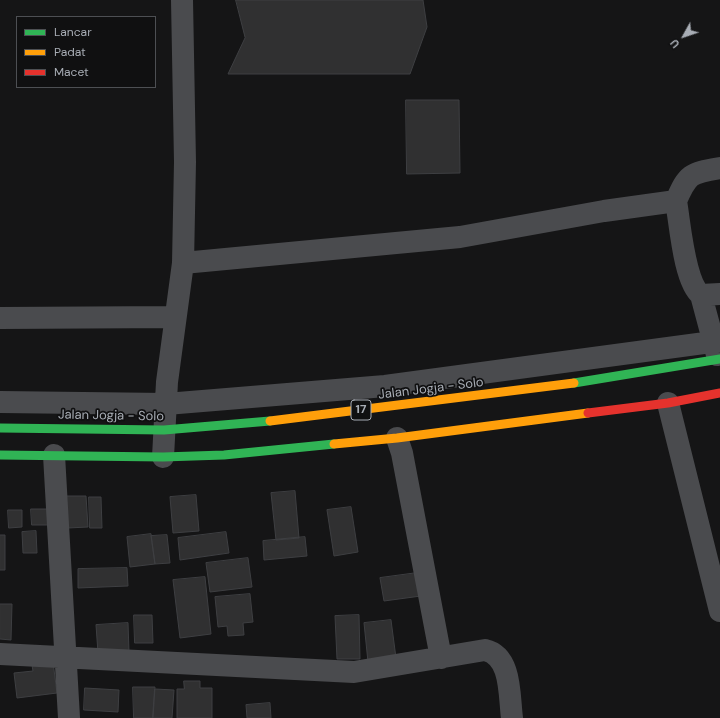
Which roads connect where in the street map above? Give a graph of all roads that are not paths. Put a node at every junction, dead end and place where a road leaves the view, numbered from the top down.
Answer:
1 (182, 0) edge
2 (720, 168) edge
3 (676, 201) junction
4 (183, 263) junction
5 (711, 294) edge
6 (174, 317) junction
7 (0, 318) edge
8 (718, 350) edge
9 (720, 393) edge
10 (0, 402) edge
11 (668, 403) junction
12 (166, 404) junction
13 (0, 428) edge
14 (164, 430) junction
15 (397, 438) junction
16 (0, 455) edge
17 (54, 455) junction
18 (163, 457) junction
19 (720, 611) edge
20 (0, 654) edge
21 (67, 657) junction
22 (441, 658) junction
23 (69, 718) edge
24 (512, 718) edge

1 - 4 street
2 - 3 street
3 - 4 street
3 - 5 street
4 - 6 street
5 - 8 street
6 - 7 street
6 - 12 street
8 - 12 street
8 - 14 highway, Jalan Jogja - Solo / 17
9 - 11 highway
10 - 12 street
11 - 15 highway
11 - 19 street
12 - 14 street
13 - 14 highway, Jalan Jogja - Solo / 17
14 - 18 street
15 - 18 highway
15 - 22 street
16 - 17 highway
17 - 18 highway
17 - 21 street
20 - 21 street
21 - 22 street
21 - 23 street
22 - 24 street

